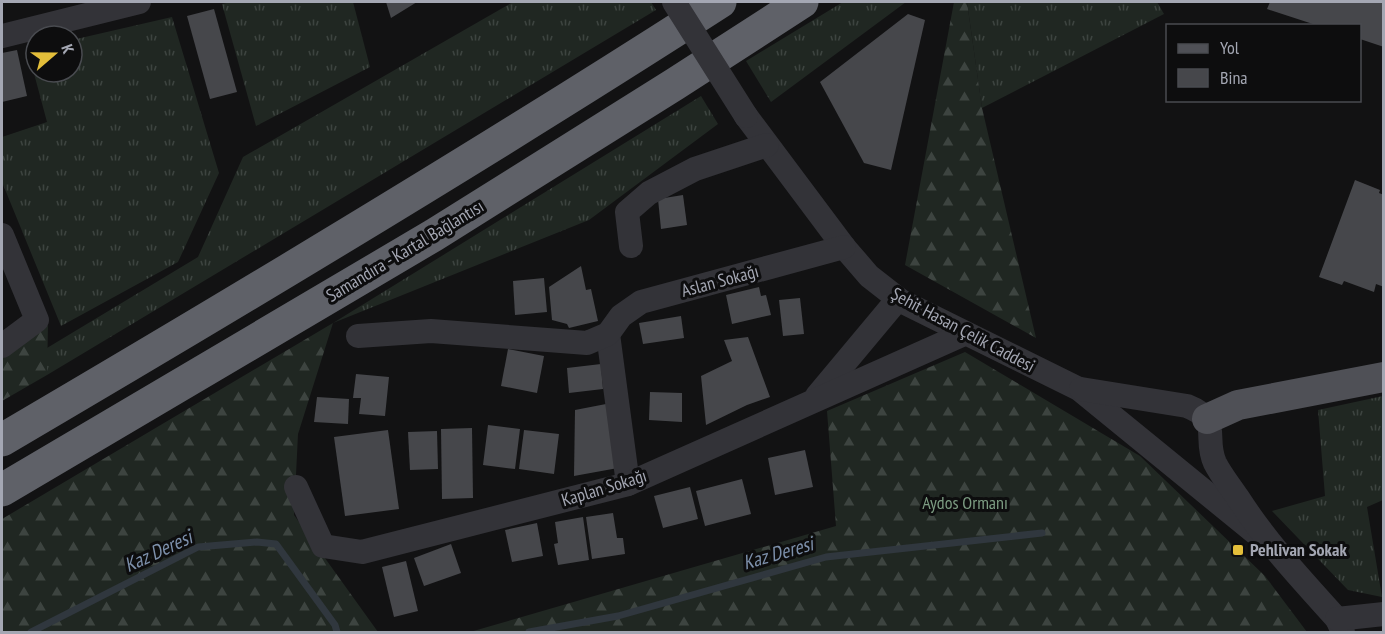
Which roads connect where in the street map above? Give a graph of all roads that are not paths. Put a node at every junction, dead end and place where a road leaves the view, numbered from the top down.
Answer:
1 (139, 2) edge
2 (674, 2) edge
3 (720, 2) edge
4 (802, 2) edge
5 (2, 36) edge
6 (767, 145) junction
7 (2, 235) edge
8 (631, 246) dead end
9 (844, 247) junction
10 (898, 299) junction
11 (608, 334) junction
12 (964, 334) junction
13 (358, 336) dead end
14 (2, 346) edge
15 (1383, 377) edge
16 (1079, 389) junction
17 (811, 403) junction
18 (1176, 406) junction
19 (1209, 433) junction
20 (2, 440) edge
21 (1154, 448) junction
22 (1172, 465) junction
23 (628, 484) junction
24 (296, 487) dead end
25 (2, 490) edge
26 (1269, 544) junction
27 (1383, 614) edge
28 (1340, 626) edge

1 - 5 street
2 - 6 street, Şehit Hasan Çelik Caddesi, bridge
3 - 20 highway
4 - 25 highway, Samandıra - Kartal Bağlantısı
6 - 8 street
6 - 9 street, Şehit Hasan Çelik Caddesi
7 - 14 street
9 - 10 street, Şehit Hasan Çelik Caddesi
9 - 11 street, Aslan Sokağı
10 - 12 street, Şehit Hasan Çelik Caddesi
10 - 17 street
11 - 13 street
11 - 23 street
12 - 16 street, Şehit Hasan Çelik Caddesi
12 - 17 street, Kaplan Sokağı
15 - 19 main road
16 - 18 street, Şehit Hasan Çelik Caddesi
16 - 21 street, Şehit Hasan Çelik Caddesi
17 - 23 street, Kaplan Sokağı
18 - 19 street, Şehit Hasan Çelik Caddesi
18 - 21 street
19 - 22 street
19 - 26 street, Şehit Hasan Çelik Caddesi
21 - 22 street, Şehit Hasan Çelik Caddesi
22 - 26 street, Şehit Hasan Çelik Caddesi
23 - 24 street, Kaplan Sokağı
26 - 28 street, Şehit Hasan Çelik Caddesi
27 - 28 street

